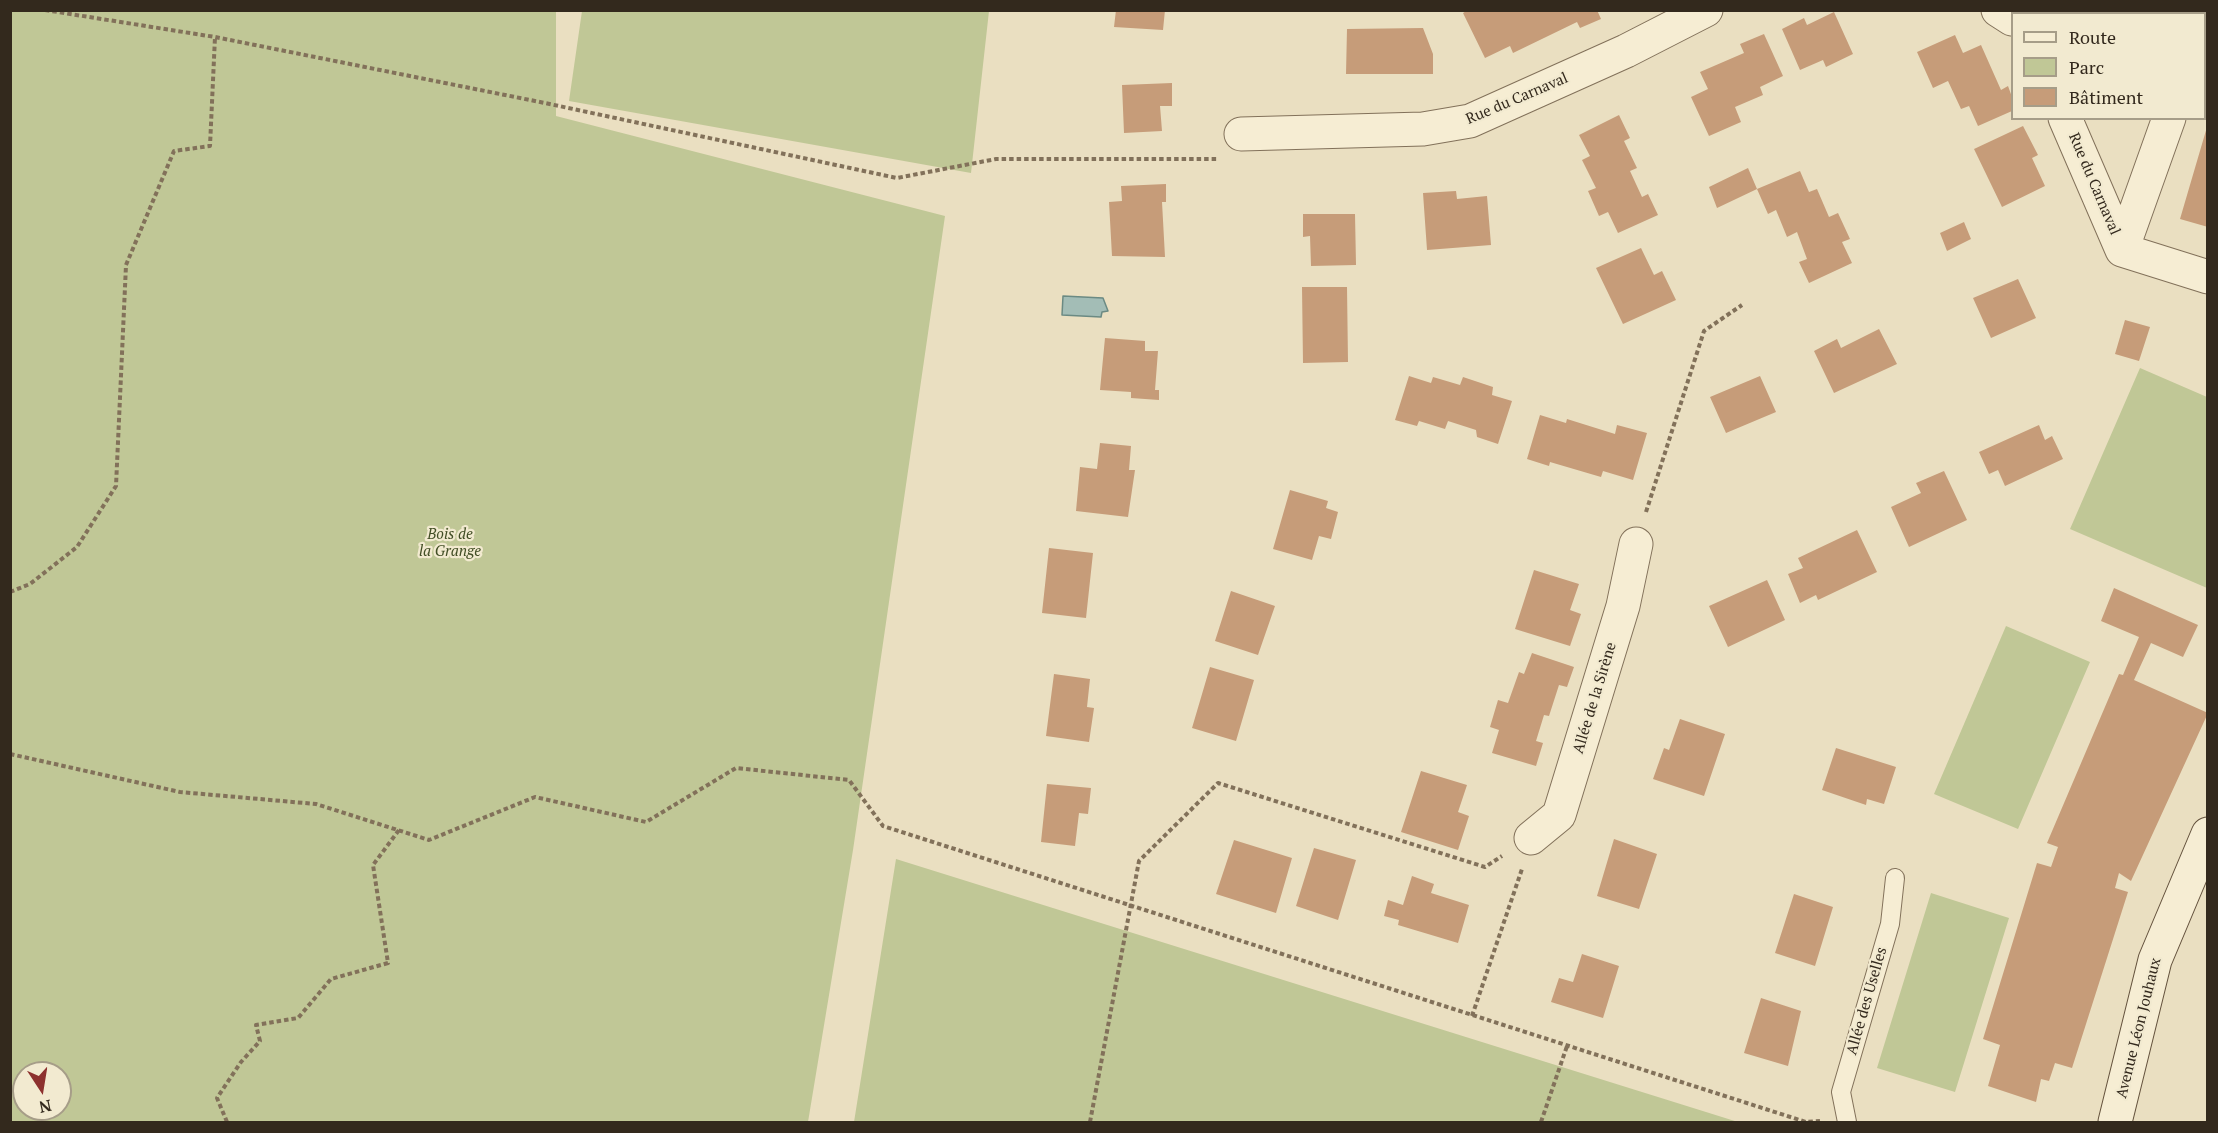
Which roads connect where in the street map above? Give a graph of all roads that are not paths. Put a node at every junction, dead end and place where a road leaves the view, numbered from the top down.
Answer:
1 (1998, 10) edge
2 (1688, 14) edge
3 (2011, 18) edge
4 (2066, 120) edge
5 (2168, 120) edge
6 (1235, 146) road end
7 (2122, 250) junction
8 (2208, 277) edge
9 (1636, 544) road end
10 (2208, 834) edge
11 (1531, 838) road end
12 (1895, 878) dead end
13 (1846, 1120) edge
14 (2115, 1122) edge

1 - 3 street
2 - 6 street, Rue du Carnaval
4 - 7 street, Rue du Carnaval
5 - 7 street
7 - 8 street
9 - 11 street, Allée de la Sirène
10 - 14 street, Avenue Léon Jouhaux
12 - 13 lane, Allée des Uselles

